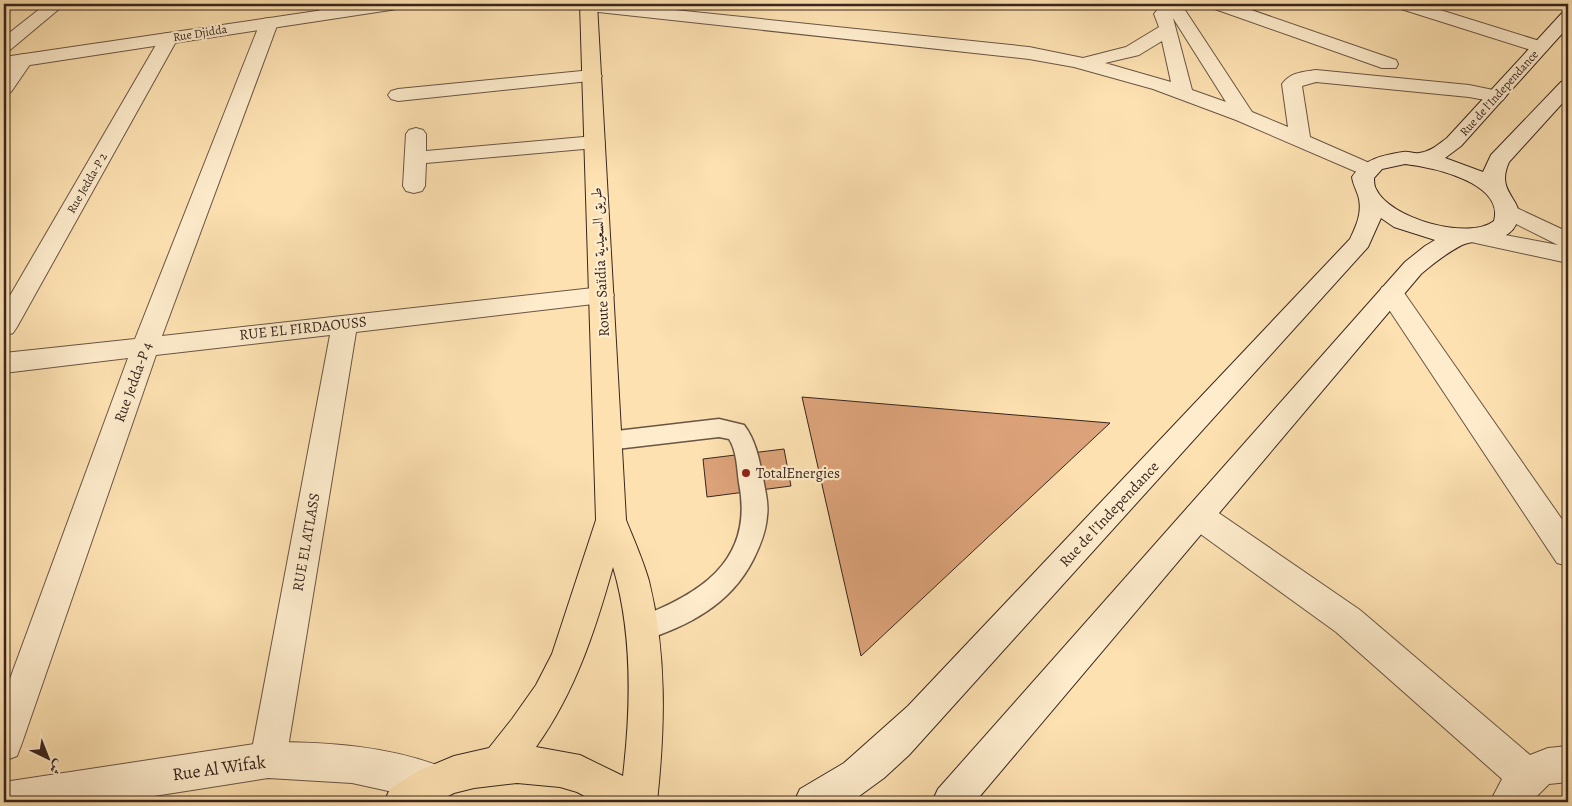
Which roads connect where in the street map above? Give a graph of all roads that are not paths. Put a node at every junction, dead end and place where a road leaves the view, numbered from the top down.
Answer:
1 (56, 4) edge
2 (320, 4) edge
3 (397, 4) edge
4 (1159, 4) edge
5 (1218, 4) edge
6 (1404, 4) edge
7 (588, 5) edge
8 (338, 12) junction
9 (1180, 15) edge
10 (1568, 16) edge
11 (269, 23) junction
12 (169, 38) junction
13 (7, 39) edge
14 (1540, 47) junction
15 (24, 60) junction
16 (1081, 62) junction
17 (4, 64) edge
18 (1389, 64) dead end
19 (592, 76) junction
20 (1568, 86) edge
21 (4, 88) edge
22 (1183, 92) junction
23 (398, 95) dead end
24 (1496, 96) junction
25 (1244, 115) junction
26 (416, 134) dead end
27 (1300, 140) junction
28 (595, 142) junction
29 (415, 158) junction
30 (1423, 159) junction
31 (1366, 170) junction
32 (414, 186) dead end
33 (1370, 200) junction
34 (1501, 201) junction
35 (1468, 237) junction
36 (1568, 242) edge
37 (1568, 255) edge
38 (1391, 293) junction
39 (602, 295) junction
40 (345, 324) junction
41 (4, 327) edge
42 (146, 345) junction
43 (4, 363) edge
44 (608, 441) junction
45 (1199, 516) junction
46 (611, 520) junction
47 (1567, 550) edge
48 (642, 629) junction
49 (4, 743) edge
50 (268, 760) junction
51 (500, 764) junction
52 (1568, 764) edge
53 (434, 782) junction
54 (1518, 789) edge
55 (4, 801) edge
56 (403, 802) edge
57 (626, 802) edge
58 (638, 802) edge
59 (813, 802) edge
60 (951, 802) edge

1 - 13 street
2 - 8 street
3 - 8 street, Rue Djidda
4 - 9 street
5 - 18 street
6 - 14 street
7 - 16 street
7 - 19 highway, Route Saïdia طريق السعيدية
8 - 11 street, Rue Djidda
9 - 16 street
9 - 22 street
9 - 25 street
10 - 14 street, Rue de l'Independance
11 - 12 street, Rue Djidda
11 - 42 street, Rue Jedda-P 4
12 - 15 street, Rue Djidda
12 - 41 street, Rue Jedda-P 2
14 - 24 street, Rue de l'Independance
15 - 17 street, Rue Djidda
15 - 21 street
16 - 22 street
19 - 23 street
19 - 28 highway, Route Saïdia طريق السعيدية
20 - 34 street
22 - 25 street
24 - 27 street
24 - 30 street, Rue de l'Independance
25 - 27 street
26 - 29 street
27 - 31 street
28 - 29 street
28 - 39 highway, Route Saïdia طريق السعيدية
29 - 32 street
30 - 31 street
30 - 34 street
31 - 33 street
33 - 35 street
33 - 59 street, Rue de l'Independance
34 - 35 street
34 - 36 street
35 - 37 street
35 - 38 street
38 - 45 street
38 - 47 street
39 - 40 street, RUE EL FIRDAOUSS
39 - 44 highway, Route Saïdia طريق السعيدية
40 - 42 street, RUE EL FIRDAOUSS
40 - 50 street, RUE EL ATLASS
42 - 43 street, RUE EL FIRDAOUSS
42 - 49 street, Rue Jedda-P 4
44 - 46 highway, Route Saïdia طريق السعيدية
44 - 48 lane
45 - 54 street
45 - 60 street
46 - 48 highway
46 - 51 highway
48 - 58 highway
50 - 53 street, Rue Al Wifak
50 - 55 street, Rue Al Wifak
51 - 53 highway
51 - 57 highway
52 - 54 street
53 - 56 highway

